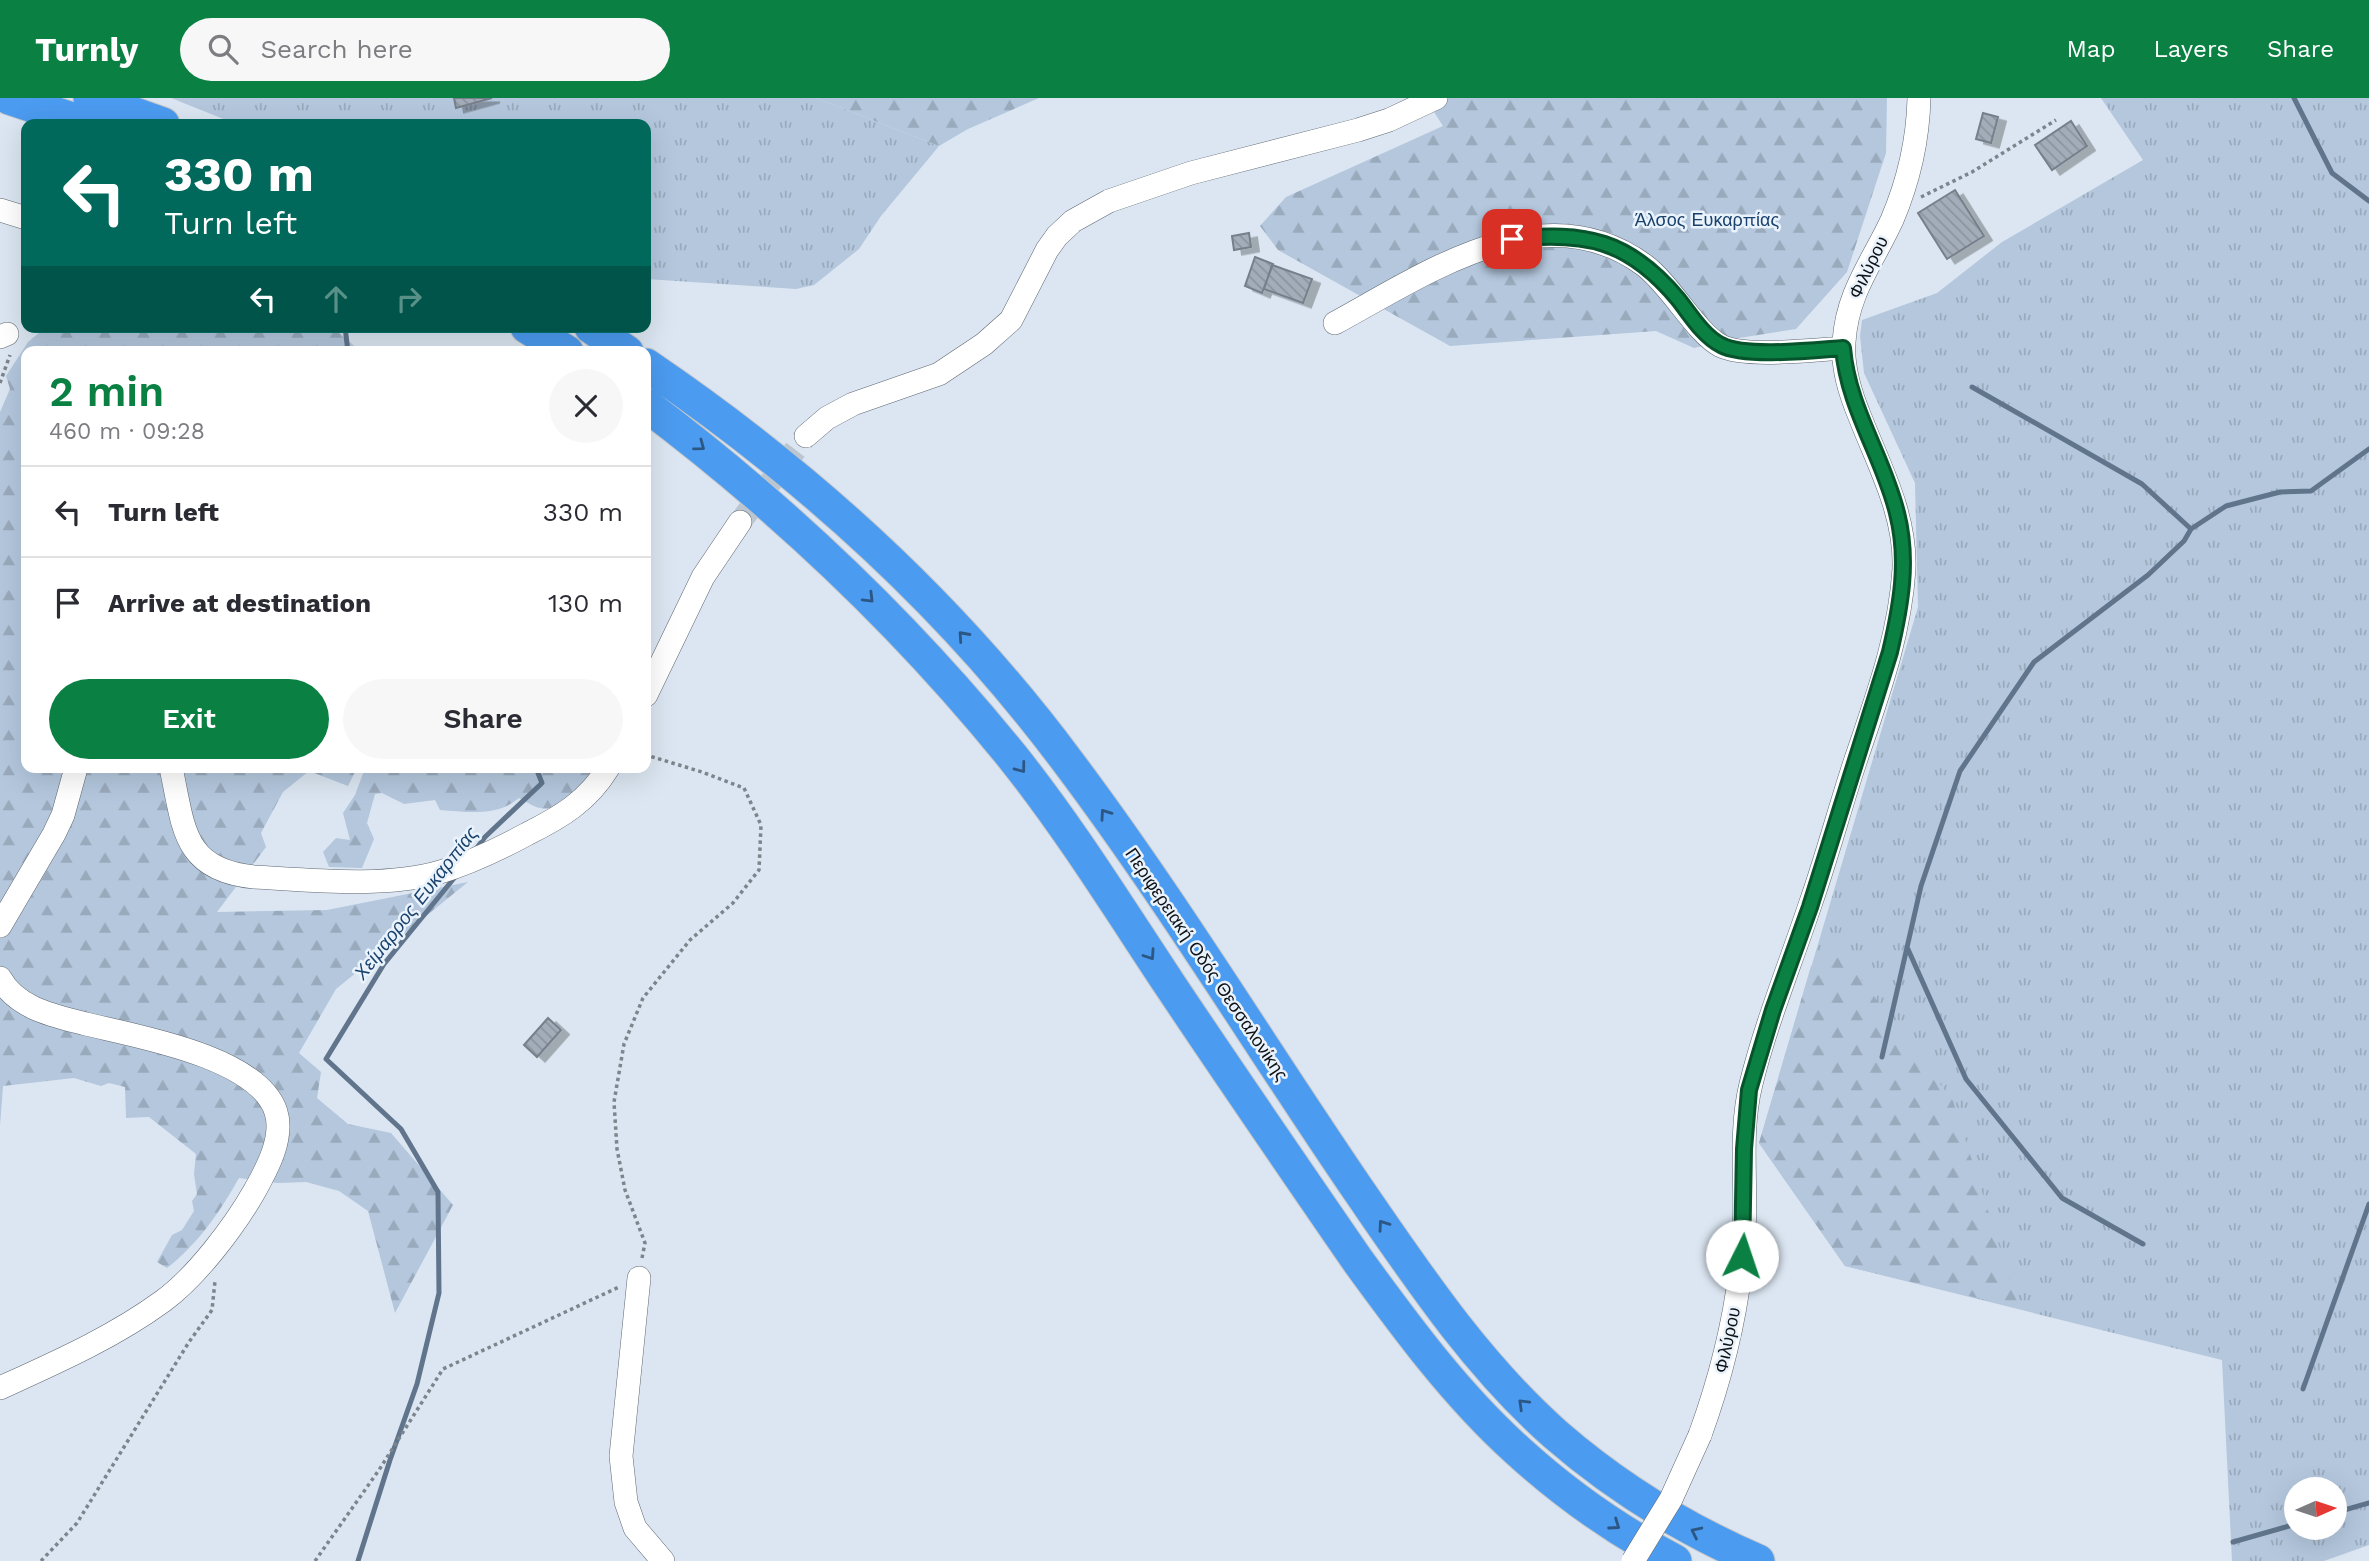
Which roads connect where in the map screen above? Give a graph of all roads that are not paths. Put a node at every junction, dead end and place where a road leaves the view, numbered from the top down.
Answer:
1 (9, 98) edge
2 (90, 98) edge
3 (1437, 98) edge
4 (1919, 98) edge
5 (72, 119) edge
6 (149, 119) edge
7 (0, 210) edge
8 (21, 216) edge
9 (1335, 323) dead end
10 (537, 333) edge
11 (600, 333) edge
12 (557, 346) edge
13 (618, 346) edge
14 (1843, 348) junction
15 (651, 369) edge
16 (651, 409) edge
17 (806, 436) tunnel mouth
18 (740, 522) tunnel mouth
19 (651, 685) edge
20 (74, 773) edge
21 (172, 773) edge
22 (605, 773) edge
23 (0, 926) edge
24 (0, 978) edge
25 (639, 1278) road end
26 (0, 1388) edge
27 (663, 1561) edge
28 (1633, 1561) edge
29 (1675, 1561) edge
30 (1758, 1561) edge

1 - 5 highway
2 - 6 highway
3 - 17 street
4 - 14 street, Φιλύρου
7 - 8 street
9 - 14 street
10 - 12 highway
11 - 13 highway
14 - 28 street, Φιλύρου, bridge
30 -> 15 highway, Περιφερειακή Οδός Θεσσαλονίκης
16 -> 29 highway
18 - 19 street
20 - 23 street
21 - 22 street
24 - 26 street
25 - 27 street

